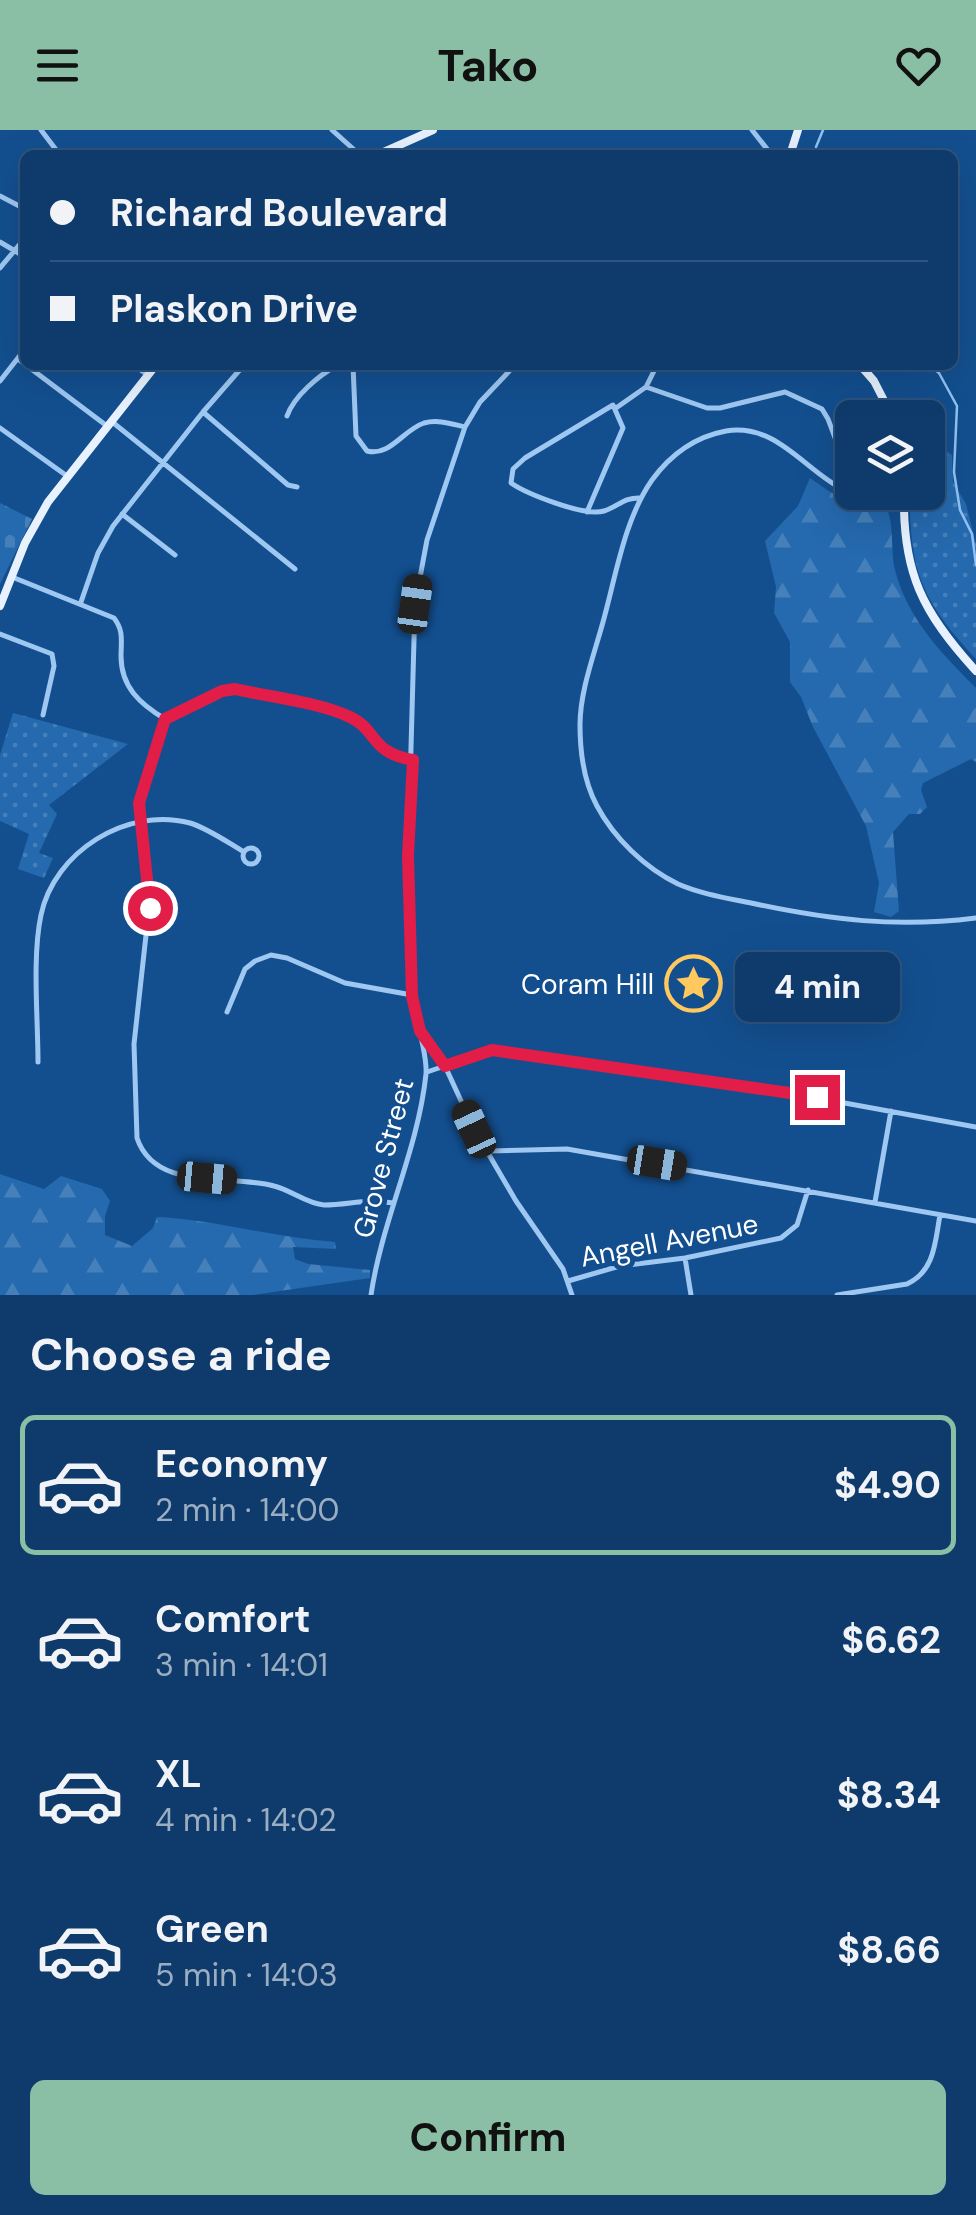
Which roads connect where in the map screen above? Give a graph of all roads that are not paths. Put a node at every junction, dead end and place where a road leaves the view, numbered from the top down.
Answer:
1 (41, 130) edge
2 (332, 130) edge
3 (431, 130) edge
4 (752, 130) edge
5 (56, 150) edge
6 (354, 150) edge
7 (388, 150) edge
8 (768, 150) edge
9 (0, 242) edge
10 (20, 246) edge
11 (16, 252) junction
12 (20, 254) edge
13 (0, 268) edge
14 (20, 357) edge
15 (18, 360) joint
16 (32, 370) edge
17 (140, 370) edge
18 (152, 370) edge
19 (240, 370) edge
20 (328, 370) edge
21 (353, 370) edge
22 (510, 370) edge
23 (654, 370) edge
24 (864, 370) edge
25 (148, 375) junction
26 (0, 380) edge
27 (646, 386) junction
28 (884, 400) edge
29 (616, 408) junction
30 (203, 412) junction
31 (287, 416) dead end
32 (109, 423) junction
33 (465, 427) junction
34 (0, 428) edge
35 (835, 437) edge
36 (162, 462) junction
37 (67, 476) junction
38 (835, 484) edge
39 (297, 487) dead end
40 (642, 498) junction
41 (905, 510) edge
42 (587, 512) junction
43 (122, 514) junction
44 (175, 554) dead end
45 (294, 569) dead end
46 (12, 576) junction
47 (81, 602) junction
48 (0, 606) edge
49 (0, 634) edge
50 (976, 671) edge
51 (44, 716) dead end
52 (165, 719) junction
53 (413, 760) junction
54 (142, 822) junction
55 (244, 852) dead end
56 (976, 918) edge
57 (412, 996) junction
58 (227, 1012) dead end
59 (420, 1031) junction
60 (38, 1062) dead end
61 (445, 1066) junction
62 (427, 1072) junction
63 (892, 1111) junction
64 (976, 1127) edge
65 (488, 1151) junction
66 (808, 1190) junction
67 (875, 1202) junction
68 (393, 1203) junction
69 (940, 1215) junction
70 (976, 1222) edge
71 (685, 1258) junction
72 (568, 1281) junction
73 (896, 1286) junction
74 (843, 1294) edge
75 (370, 1295) edge
76 (572, 1295) edge
77 (691, 1295) edge
78 (899, 1295) edge

1 - 5 street
2 - 6 street
3 - 7 main road
4 - 8 street
9 - 11 street
10 - 11 street
11 - 12 street
11 - 13 street
14 - 15 street
15 - 26 street
16 - 32 street
17 - 25 street
18 - 25 main road
19 - 30 street
20 - 31 street
21 - 33 street
22 - 33 street, Grove Street
23 - 27 street
24 - 28 main road
25 - 32 main road
27 - 29 street
27 - 35 street
29 - 42 street
29 - 42 street
30 - 36 street
30 - 39 street
32 - 36 street
32 - 37 main road
33 - 53 street, Grove Street
34 - 37 street
36 - 43 street
36 - 45 street
37 - 46 main road
38 - 40 street
40 - 42 street
40 - 56 street
41 - 50 main road
43 - 44 street
43 - 47 street
46 - 47 street
46 - 48 main road
47 - 52 street
49 - 51 street
52 - 53 street
52 - 54 street
53 - 57 street, Grove Street
54 - 55 street
54 - 60 street
54 - 68 street
57 - 58 street
57 - 59 street, Grove Street
59 - 61 street
59 - 62 street, Grove Street
61 - 62 street
61 - 63 street
61 - 65 street
62 - 68 street, Grove Street
63 - 64 street
63 - 67 street
65 - 66 street
65 - 72 street
66 - 67 street
66 - 71 street, Angell Avenue
67 - 69 street
68 - 75 street, Grove Street
69 - 70 street
69 - 73 street
71 - 72 street, Angell Avenue
71 - 77 street
72 - 76 street
73 - 74 street
73 - 78 street

